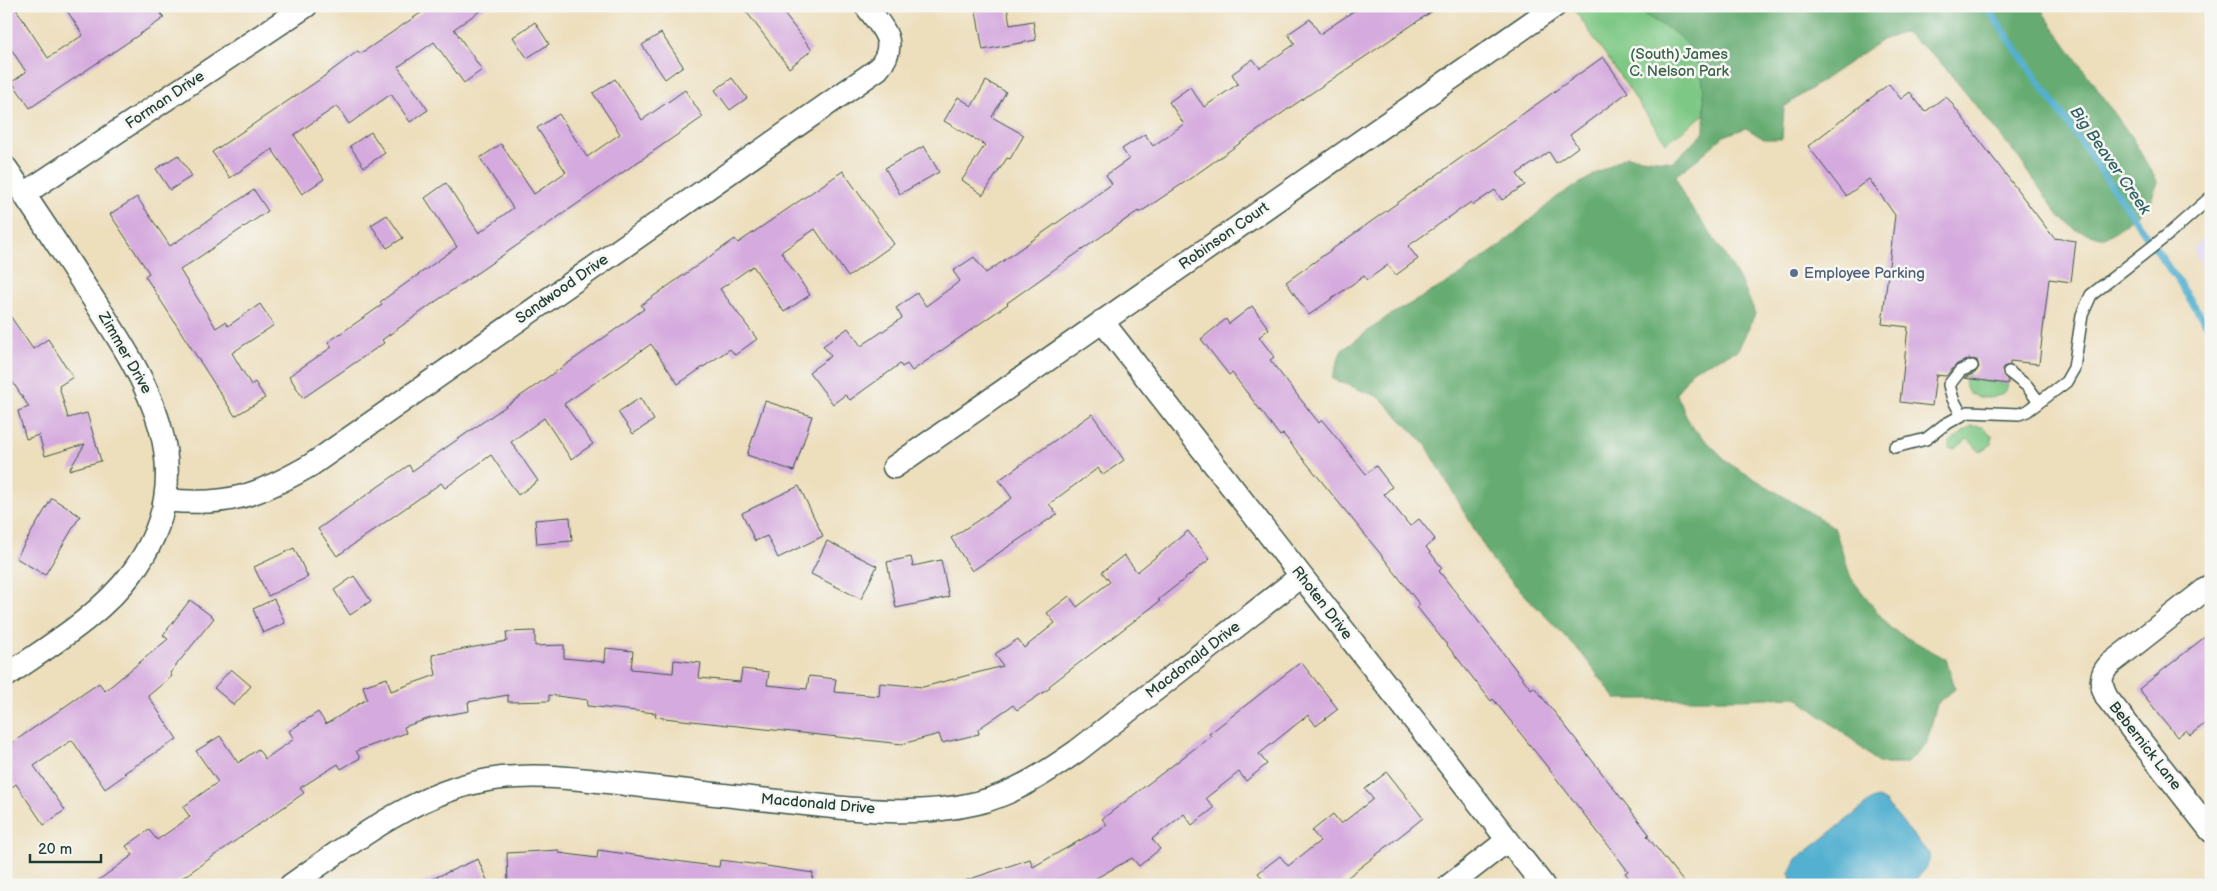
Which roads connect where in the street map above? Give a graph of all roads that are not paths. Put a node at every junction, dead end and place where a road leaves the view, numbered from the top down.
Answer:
1 (306, 6) edge
2 (866, 6) edge
3 (1555, 6) edge
4 (6, 168) edge
5 (24, 194) junction
6 (2211, 197) edge
7 (1102, 321) junction
8 (1972, 366) dead end
9 (2009, 372) dead end
10 (2039, 402) junction
11 (1961, 414) junction
12 (1894, 447) dead end
13 (894, 467) dead end
14 (166, 500) junction
15 (1301, 576) junction
16 (2211, 585) edge
17 (6, 676) edge
18 (2211, 831) edge
19 (1508, 840) junction
20 (291, 885) edge
21 (1450, 885) edge
22 (1543, 885) edge

1 - 5 street, Forman Drive
2 - 14 street, Sandwood Drive
3 - 7 street, Robinson Court
4 - 5 street, Zimmer Drive
5 - 14 street, Zimmer Drive
6 - 10 lane
7 - 13 street, Robinson Court
7 - 15 street, Rhoten Drive
8 - 11 lane
9 - 10 lane
10 - 11 lane
11 - 12 lane
14 - 17 street, Zimmer Drive
15 - 19 street, Rhoten Drive
15 - 20 street, Macdonald Drive
16 - 18 street, Bebernick Lane
19 - 21 street
19 - 22 street, Rhoten Drive

